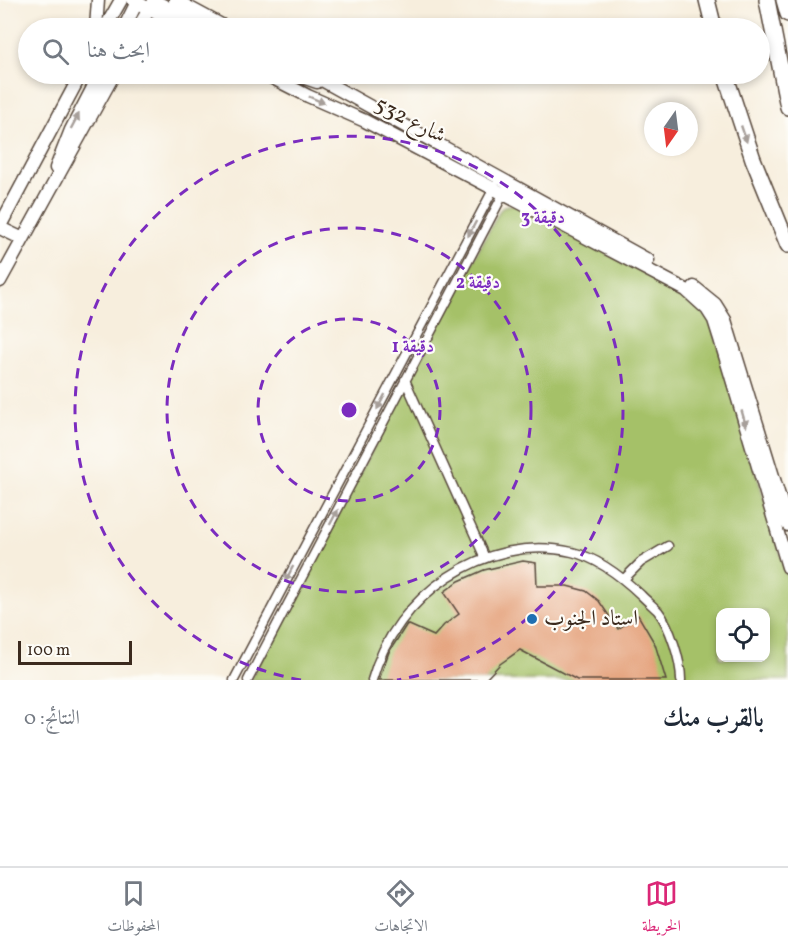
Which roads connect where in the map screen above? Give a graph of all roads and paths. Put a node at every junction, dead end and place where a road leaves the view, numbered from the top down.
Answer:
1 (98, 0) edge
2 (121, 0) edge
3 (175, 0) edge
4 (196, 0) edge
5 (708, 0) edge
6 (767, 0) edge
7 (784, 0) edge
8 (145, 2) edge
9 (788, 14) edge
10 (97, 18) edge
11 (111, 18) edge
12 (132, 18) edge
13 (141, 18) edge
14 (168, 18) edge
15 (183, 18) edge
16 (208, 18) edge
17 (218, 18) edge
18 (712, 18) edge
19 (69, 84) edge
20 (76, 84) edge
21 (95, 84) edge
22 (108, 84) edge
23 (116, 84) edge
24 (285, 84) edge
25 (323, 84) edge
26 (329, 84) edge
27 (340, 84) edge
28 (728, 84) edge
29 (343, 91) junction
30 (370, 106) junction
31 (788, 107) edge
32 (54, 182) junction
33 (501, 186) junction
34 (47, 195) junction
35 (2, 223) edge
36 (23, 240) junction
37 (788, 245) edge
38 (0, 281) edge
39 (405, 380) junction
40 (788, 525) edge
41 (668, 546) dead end
42 (485, 558) junction
43 (788, 567) edge
44 (624, 579) junction
45 (234, 680) edge
46 (248, 680) edge
47 (372, 680) edge
48 (681, 680) edge

1 - 10 street
2 - 11 street
3 - 16 street
4 - 17 street
5 - 18 highway
6 - 31 highway
7 - 9 highway
8 - 12 street
8 - 13 street
8 - 14 street
8 - 15 street
19 - 35 street
20 - 35 street
34 -> 21 street
22 - 32 street
23 - 32 street
24 -> 33 street, شارع 532
25 - 29 street
26 - 29 street, شارع 532
27 - 30 street
28 -> 37 highway
29 - 30 street, شارع 532
30 - 33 street, شارع 532
32 - 34 street
33 - 39 street
33 - 40 street
33 -> 43 street
33 -> 45 street
34 - 36 street
35 - 36 street
36 - 38 street
39 - 42 street
46 -> 39 street
41 - 44 street
42 - 44 street
42 - 47 street
44 - 48 street

